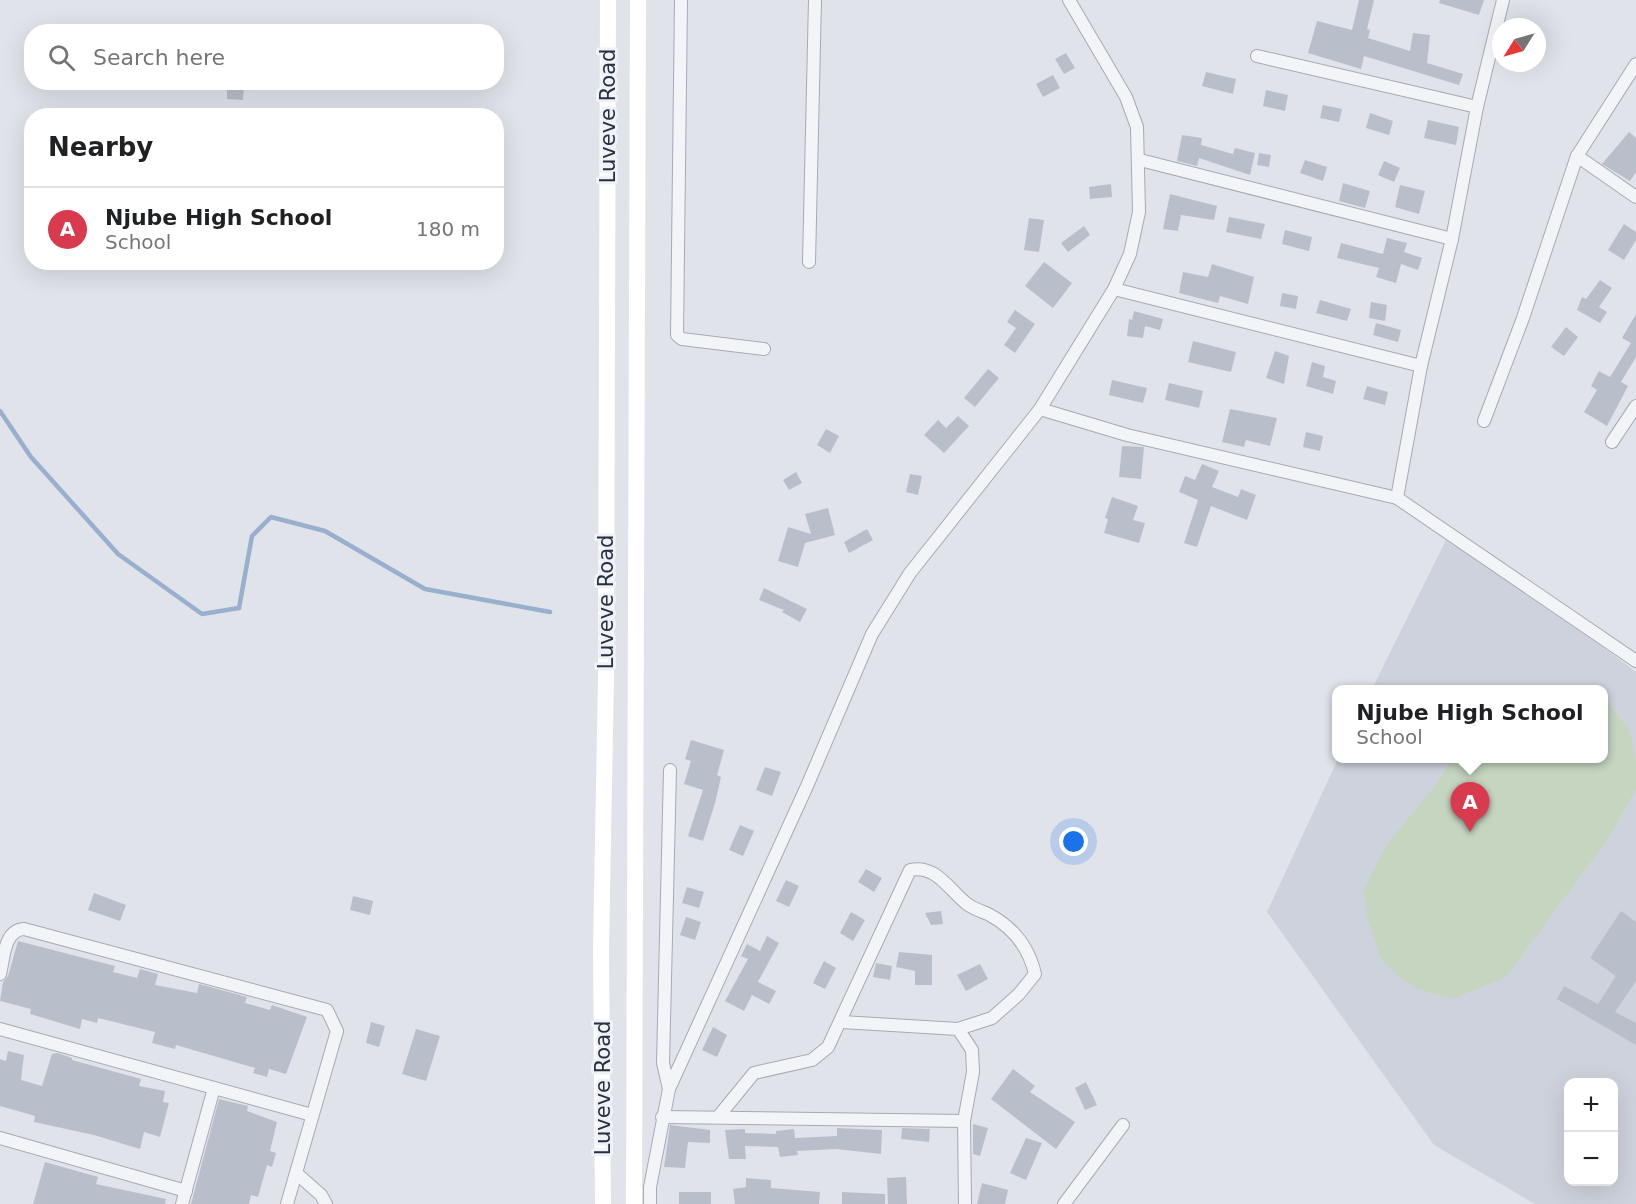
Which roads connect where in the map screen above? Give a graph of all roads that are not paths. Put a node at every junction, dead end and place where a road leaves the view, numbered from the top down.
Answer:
1 (608, 0) edge
2 (638, 0) edge
3 (681, 0) edge
4 (815, 0) edge
5 (1069, 0) edge
6 (1503, 0) edge
7 (1257, 56) dead end
8 (1636, 64) edge
9 (1477, 107) junction
10 (1577, 156) junction
11 (1140, 160) junction
12 (1636, 197) edge
13 (1452, 239) junction
14 (809, 262) dead end
15 (1114, 289) junction
16 (764, 349) dead end
17 (1421, 366) junction
18 (1636, 406) edge
19 (1040, 409) junction
20 (1484, 421) dead end
21 (1612, 442) dead end
22 (1397, 498) junction
23 (1636, 661) edge
24 (670, 770) dead end
25 (0, 974) edge
26 (842, 1022) junction
27 (0, 1029) edge
28 (958, 1029) junction
29 (214, 1088) junction
30 (669, 1089) junction
31 (312, 1114) junction
32 (662, 1117) junction
33 (718, 1117) junction
34 (964, 1121) junction
35 (1123, 1125) dead end
36 (0, 1138) edge
37 (296, 1173) junction
38 (186, 1191) junction
39 (182, 1204) edge
40 (287, 1204) edge
41 (326, 1204) edge
42 (603, 1204) edge
43 (634, 1204) edge
44 (650, 1204) edge
45 (965, 1204) edge
46 (1064, 1204) edge

1 - 42 street, Luveve Road
2 - 43 street, Luveve Road
3 - 16 street
4 - 14 street
5 - 11 street
6 - 9 street
7 - 9 street
8 - 10 street
9 - 13 street
10 - 12 street
10 - 20 street
11 - 13 street
11 - 15 street
13 - 17 street
15 - 17 street
15 - 19 street
17 - 22 street
18 - 21 street
19 - 22 street
19 - 30 street
22 - 23 street
24 - 30 street
25 - 31 street
26 - 28 street
26 - 28 street
26 - 33 street
27 - 29 street
28 - 34 street
29 - 31 street
29 - 38 street
30 - 32 street
31 - 37 street
32 - 33 street
32 - 44 street
33 - 34 street
34 - 45 street
35 - 46 street
36 - 38 street
37 - 40 street
37 - 41 street
38 - 39 street

